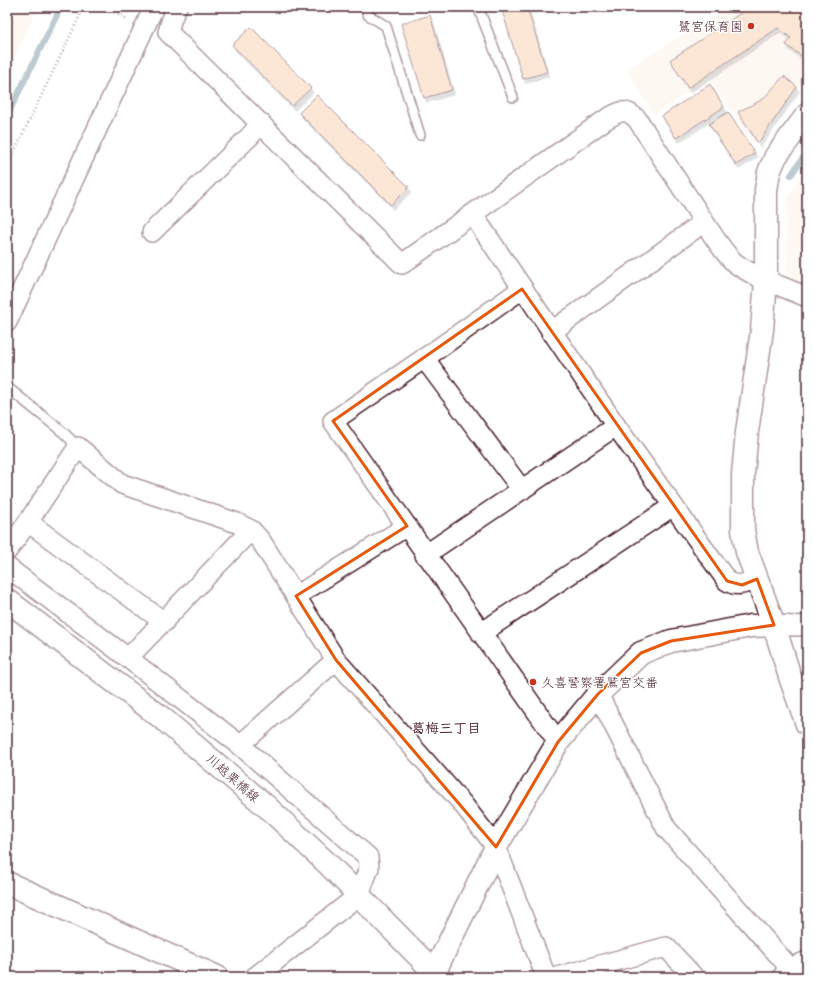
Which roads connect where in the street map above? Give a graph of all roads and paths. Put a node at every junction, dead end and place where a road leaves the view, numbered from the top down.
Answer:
1 (84, 7) edge
2 (108, 7) edge
3 (154, 7) edge
4 (177, 7) edge
5 (365, 7) edge
6 (478, 7) edge
7 (128, 19) dead end
8 (513, 97) dead end
9 (807, 115) edge
10 (261, 123) junction
11 (420, 135) dead end
12 (7, 167) edge
13 (474, 215) junction
14 (704, 222) junction
15 (152, 232) dead end
16 (766, 280) junction
17 (522, 289) junction
18 (807, 296) edge
19 (7, 322) edge
20 (551, 332) junction
21 (424, 358) junction
22 (7, 387) edge
23 (616, 426) junction
24 (78, 447) junction
25 (522, 490) junction
26 (673, 506) junction
27 (28, 522) junction
28 (406, 526) junction
29 (251, 530) junction
30 (7, 551) edge
31 (425, 555) junction
32 (7, 567) edge
33 (757, 579) junction
34 (296, 596) junction
35 (7, 600) edge
36 (164, 622) junction
37 (774, 625) junction
38 (807, 625) edge
39 (481, 633) junction
40 (128, 658) junction
41 (336, 660) junction
42 (598, 694) junction
43 (807, 724) edge
44 (558, 742) junction
45 (240, 745) junction
46 (496, 847) junction
47 (7, 883) edge
48 (359, 895) junction
49 (807, 961) edge
50 (786, 973) edge
51 (435, 975) edge
52 (217, 977) edge
53 (255, 977) edge
54 (546, 977) edge
55 (557, 977) edge
56 (694, 977) edge

1 - 12 path
2 - 7 path
3 - 19 street
4 - 10 street
5 - 11 lane
6 - 8 lane
9 - 16 street
10 - 13 street
10 - 15 street
13 - 14 street
13 - 17 street
14 - 16 street
14 - 20 street
16 - 18 street
16 - 33 street
17 - 20 street
17 - 21 street
20 - 23 street
21 - 25 street
21 - 28 street
22 - 24 lane
23 - 25 street
23 - 26 street
24 - 27 street
24 - 29 street
25 - 31 street
26 - 33 street
26 - 39 street
27 - 30 street
27 - 36 street
28 - 31 street
28 - 34 street
29 - 34 street
29 - 36 street
31 - 39 street
32 - 40 street
33 - 37 street
34 - 41 street
35 - 48 street, 川越栗橋線
36 - 40 street
37 - 38 street
37 - 42 street
37 - 43 street
39 - 44 street
40 - 45 street
41 - 45 street
41 - 46 street
42 - 44 street
42 - 50 street
44 - 46 street
45 - 48 street
46 - 51 street
46 - 54 street
47 - 52 street
48 - 51 street, 川越栗橋線
48 - 53 street
49 - 50 street
55 - 56 street

